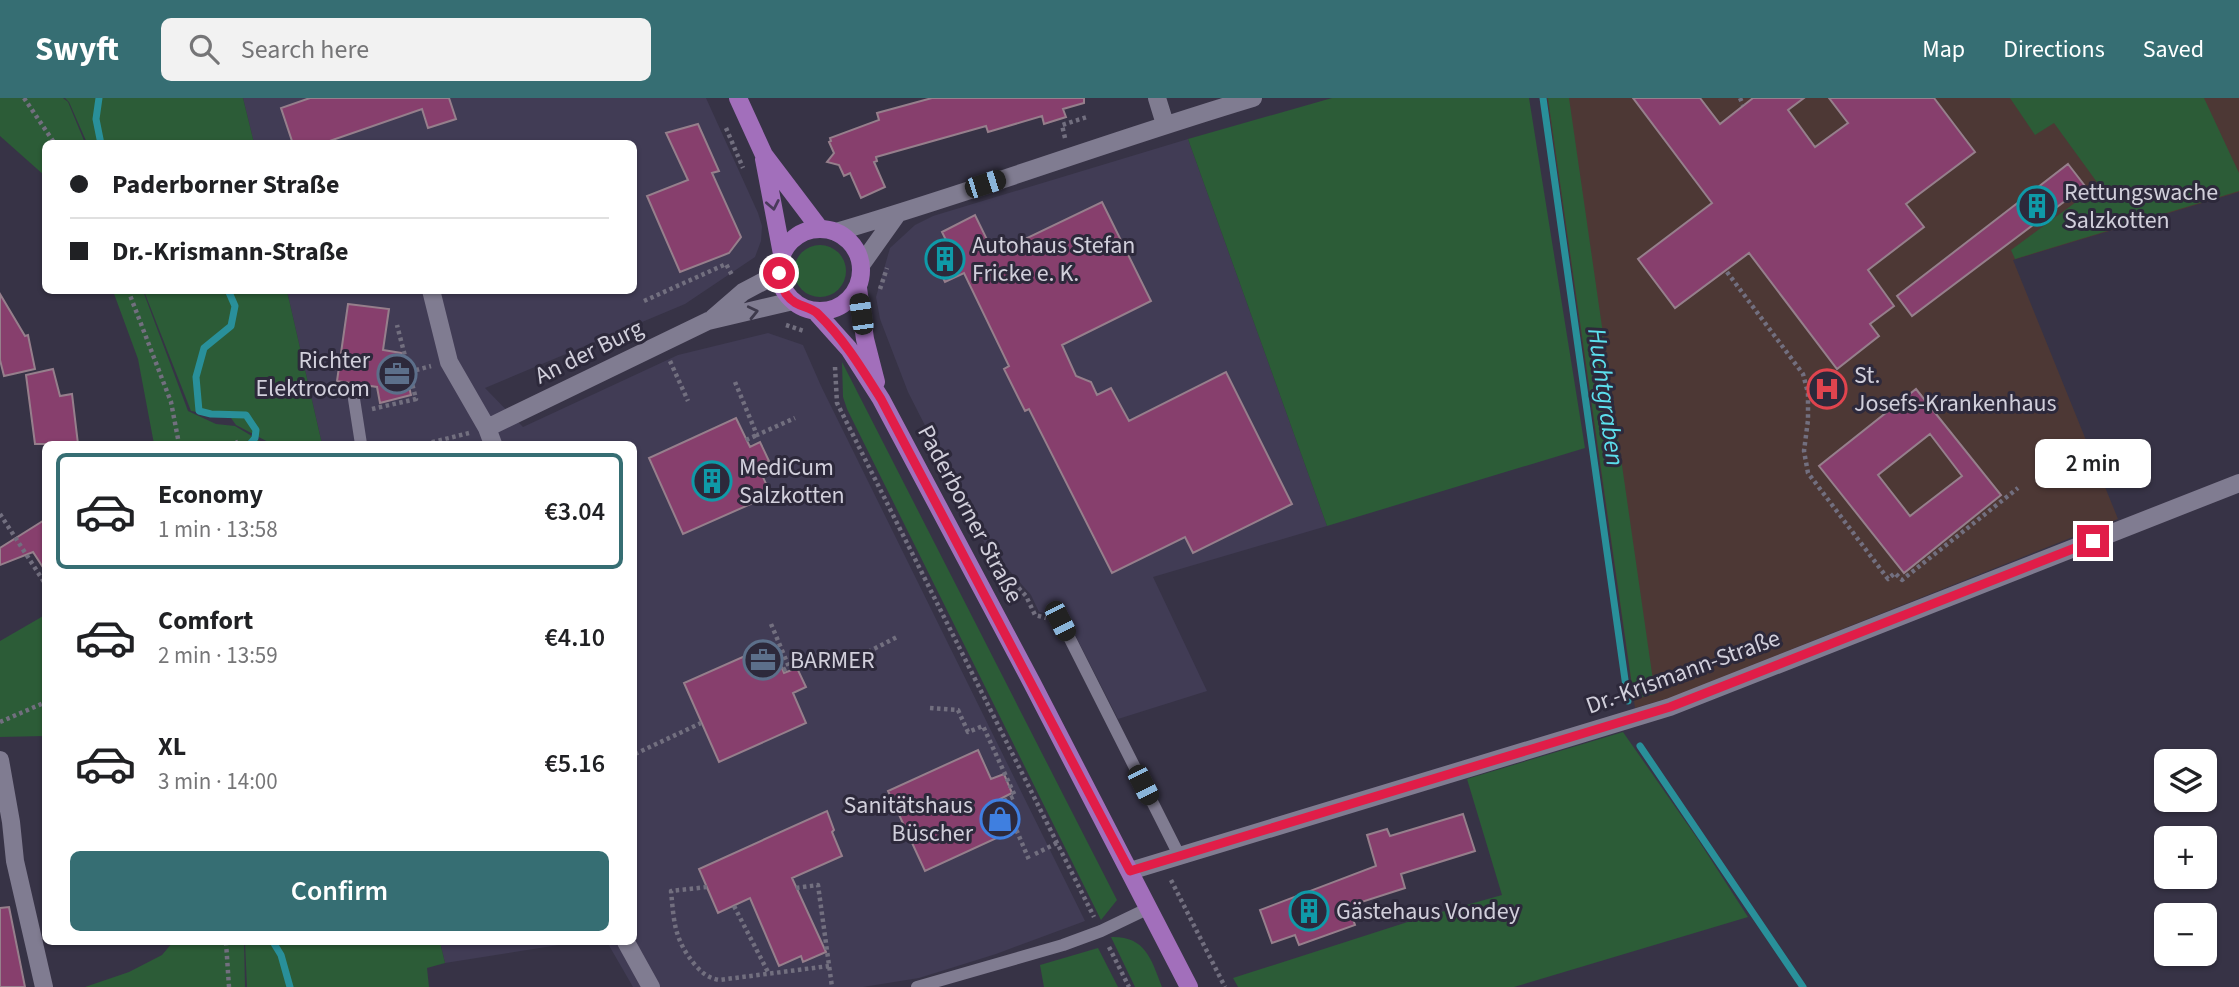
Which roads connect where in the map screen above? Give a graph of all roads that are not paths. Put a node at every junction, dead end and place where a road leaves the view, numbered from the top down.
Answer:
1 (738, 98) edge
2 (1157, 98) edge
3 (1253, 98) edge
4 (1166, 124) junction
5 (764, 155) junction
6 (898, 213) junction
7 (828, 231) junction
8 (782, 254) junction
9 (861, 265) junction
10 (779, 273) junction
11 (858, 288) junction
12 (432, 294) edge
13 (793, 301) junction
14 (816, 311) junction
15 (712, 319) junction
16 (881, 399) junction
17 (354, 400) dead end
18 (490, 436) edge
19 (361, 441) edge
20 (2239, 483) edge
21 (1060, 621) road end
22 (0, 760) edge
23 (1170, 858) junction
24 (8, 863) edge
25 (1130, 871) junction
26 (1149, 908) junction
27 (628, 945) edge
28 (44, 987) edge
29 (651, 987) edge
30 (917, 987) edge
31 (1189, 987) edge

1 - 5 main road
2 - 4 street
3 - 4 street
4 - 6 street
5 - 7 main road
5 -> 8 main road
6 - 7 street
6 - 9 street
7 - 8 main road
7 - 9 main road
8 - 10 main road
9 - 11 main road, Paderborner Straße
10 - 13 main road
10 - 15 street, An der Burg
11 - 14 main road
11 - 16 main road, Paderborner Straße
12 - 18 street
13 - 14 main road, Paderborner Straße
15 -> 13 street, An der Burg
14 - 16 main road, Paderborner Straße
15 - 18 street, An der Burg
16 - 25 main road, Paderborner Straße
17 - 19 lane
20 - 23 street, Dr.-Krismann-Straße
21 - 23 lane
22 - 24 street
23 - 25 street, Dr.-Krismann-Straße
24 - 28 street
25 - 26 main road, Paderborner Straße
26 - 30 lane
26 - 31 main road, Paderborner Straße
27 - 29 street

